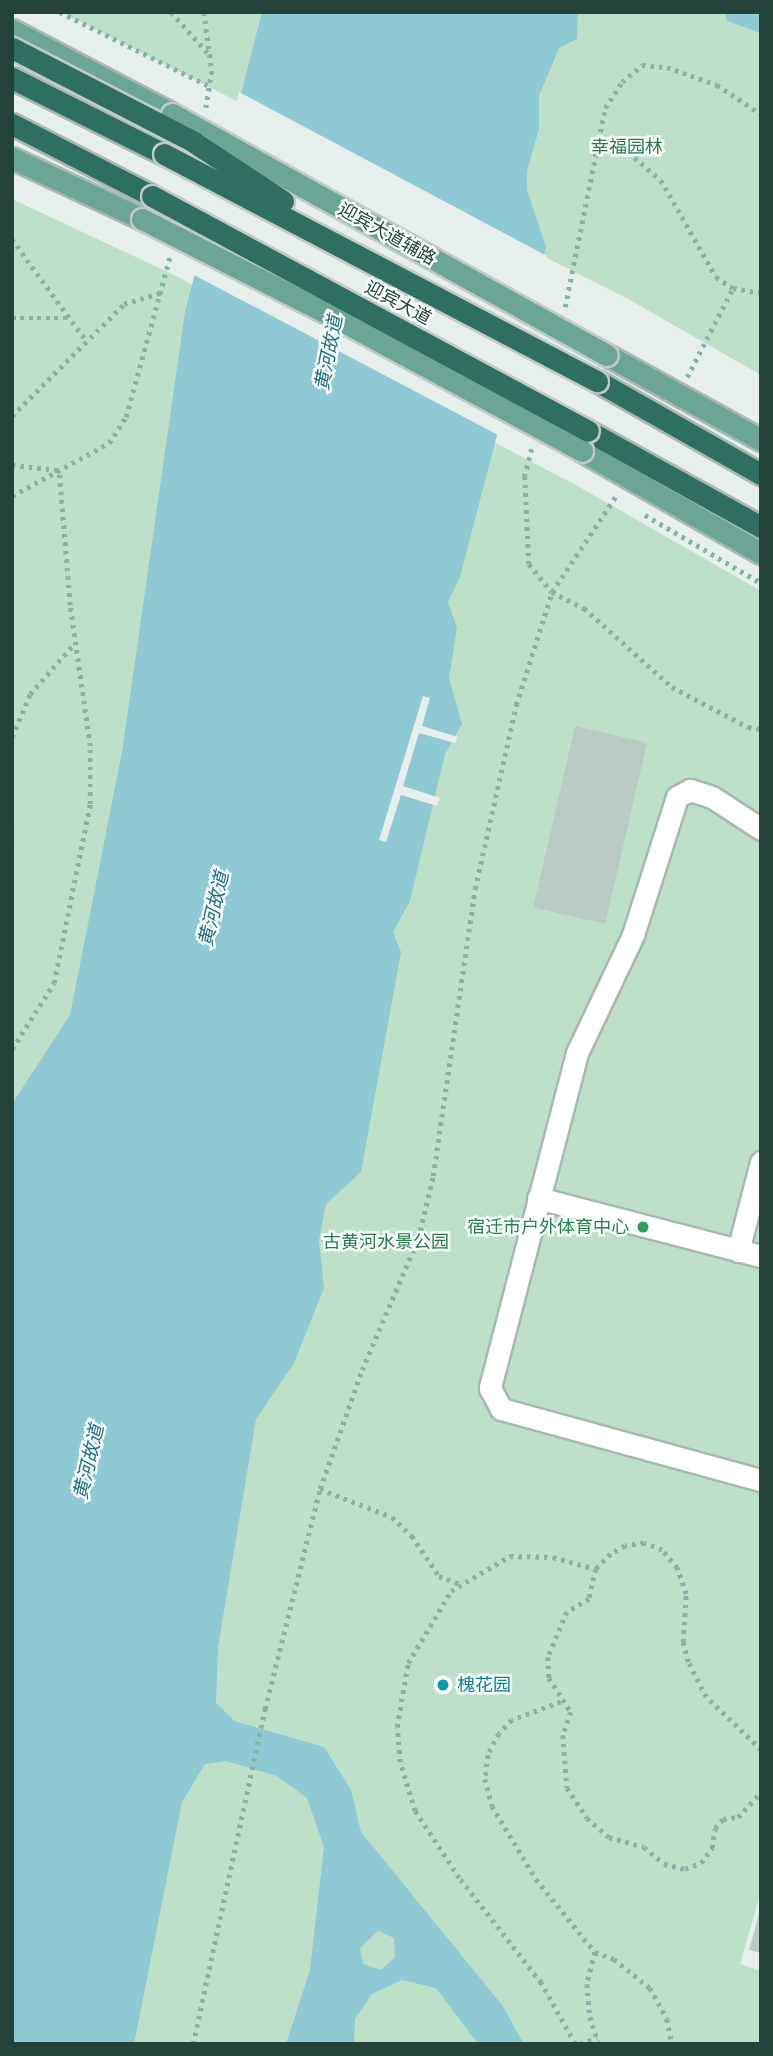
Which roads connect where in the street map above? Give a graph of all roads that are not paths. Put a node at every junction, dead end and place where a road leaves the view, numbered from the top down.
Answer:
1 (12, 30) edge
2 (12, 48) edge
3 (12, 78) edge
4 (12, 124) edge
5 (12, 138) edge
6 (12, 158) edge
7 (152, 196) junction
8 (384, 267) junction
9 (761, 440) edge
10 (761, 474) edge
11 (761, 527) edge
12 (761, 553) edge
13 (761, 829) edge
14 (761, 1162) edge
15 (538, 1198) junction
16 (738, 1251) junction
17 (761, 1256) edge
18 (761, 1480) edge

1 - 9 main road, 迎宾大道辅路, bridge
2 - 8 highway, bridge
3 - 8 highway, 迎宾大道, bridge
4 - 7 highway, 迎宾大道
5 - 7 highway
6 - 12 main road, bridge
7 - 11 highway, 迎宾大道, bridge
8 - 10 highway, 迎宾大道, bridge
13 - 15 lane
14 - 16 lane
15 - 16 lane
15 - 18 lane
16 - 17 lane

